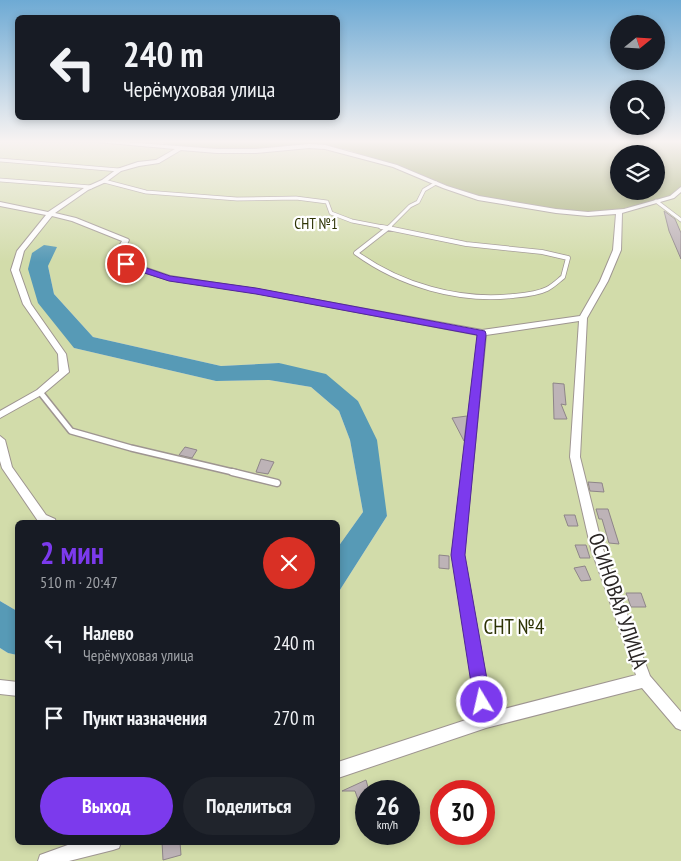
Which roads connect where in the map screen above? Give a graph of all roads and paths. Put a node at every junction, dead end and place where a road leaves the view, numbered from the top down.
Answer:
1 (15, 181) edge
2 (104, 181) joint
3 (432, 181) edge
4 (436, 183) junction
5 (91, 187) junction
6 (681, 189) edge
7 (656, 201) junction
8 (0, 204) edge
9 (620, 212) junction
10 (51, 213) junction
11 (681, 220) edge
12 (390, 227) junction
13 (583, 318) junction
14 (482, 334) junction
15 (40, 392) junction
16 (0, 415) edge
17 (0, 440) edge
18 (277, 483) dead end
19 (46, 520) edge
20 (645, 680) junction
21 (0, 687) edge
22 (15, 689) edge
23 (486, 721) junction
24 (681, 723) edge
25 (340, 769) edge
26 (100, 845) edge
27 (46, 861) edge

1 - 5 lane
2 - 5 street
2 - 12 lane
3 - 4 street
4 - 9 street
4 - 12 lane
5 - 10 street
6 - 7 street
7 - 9 street
7 - 11 lane
8 - 10 street
9 - 13 street, ОСИНОВАЯ УЛИЦА
10 - 14 street
10 - 15 street
12 - 12 lane
13 - 14 street
13 - 20 street, ОСИНОВАЯ УЛИЦА
14 - 23 street
15 - 16 street
15 - 18 lane
17 - 19 street
20 - 23 street, ОСИНОВАЯ УЛИЦА
20 - 24 street
21 - 22 street
23 - 25 street, ОСИНОВАЯ УЛИЦА
26 - 27 street

